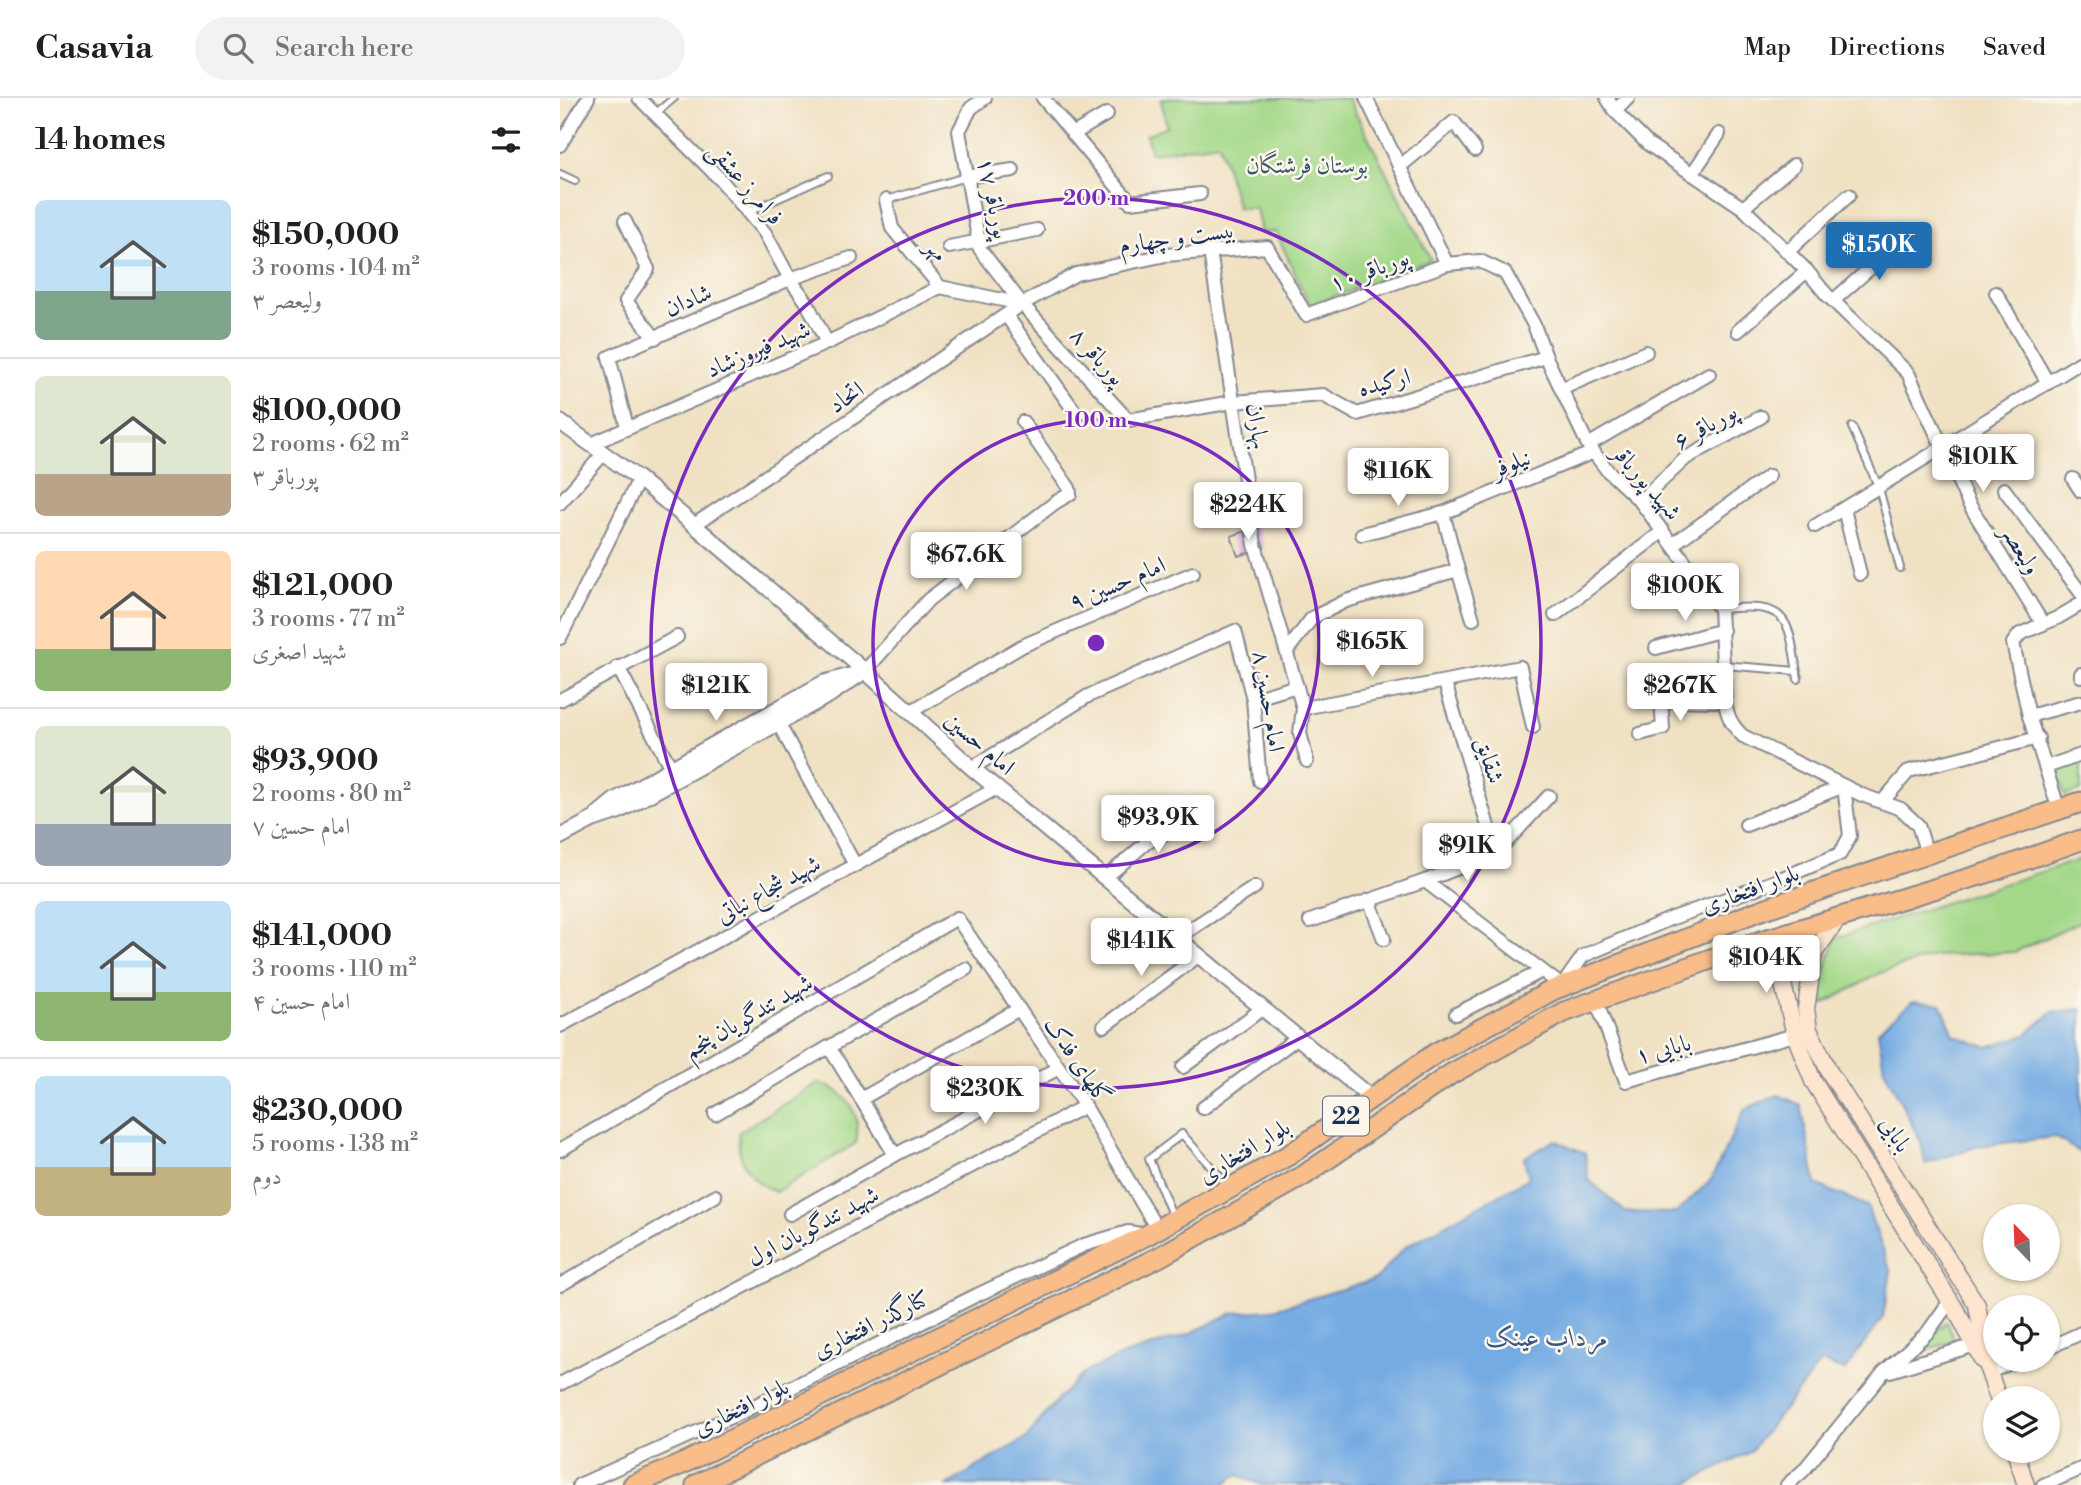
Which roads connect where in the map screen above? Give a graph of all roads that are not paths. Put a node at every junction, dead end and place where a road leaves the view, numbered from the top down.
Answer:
1 (588, 98) edge
2 (639, 98) edge
3 (674, 98) edge
4 (985, 98) edge
5 (1043, 98) edge
6 (1366, 98) edge
7 (1607, 98) edge
8 (1628, 98) edge
9 (1615, 111) junction
10 (655, 114) junction
11 (1107, 114) dead end
12 (1073, 134) junction
13 (1719, 134) dead end
14 (560, 145) edge
15 (1475, 150) dead end
16 (1794, 165) dead end
17 (1399, 167) junction
18 (1013, 170) dead end
19 (560, 174) edge
20 (1692, 174) junction
21 (828, 176) dead end
22 (966, 177) junction
23 (575, 181) dead end
24 (1200, 194) dead end
25 (1849, 195) dead end
26 (886, 200) joint
27 (1743, 208) junction
28 (748, 212) junction
29 (625, 221) dead end
30 (1037, 230) dead end
31 (1903, 239) dead end
32 (979, 241) junction
33 (949, 247) dead end
34 (1210, 251) junction
35 (1787, 252) junction
36 (851, 258) dead end
37 (1447, 264) junction
38 (1807, 271) junction
39 (790, 279) junction
40 (940, 287) junction
41 (1996, 293) dead end
42 (1833, 300) junction
43 (1022, 304) junction
44 (1006, 315) junction
45 (1306, 315) joint
46 (1738, 331) dead end
47 (654, 338) junction
48 (827, 343) junction
49 (1646, 352) dead end
50 (1546, 357) junction
51 (2081, 362) edge
52 (1710, 374) dead end
53 (2048, 383) junction
54 (1562, 389) junction
55 (1233, 402) junction
56 (1078, 415) dead end
57 (1761, 418) dead end
58 (560, 422) edge
59 (1023, 422) dead end
60 (627, 427) junction
61 (1852, 427) dead end
62 (591, 444) junction
63 (1591, 449) junction
64 (1942, 449) junction
65 (604, 453) junction
66 (1769, 476) dead end
67 (639, 479) junction
68 (2073, 479) dead end
69 (1879, 488) junction
70 (2004, 489) dead end
71 (2081, 491) edge
72 (1640, 500) junction
73 (560, 503) edge
74 (1844, 509) junction
75 (1443, 513) junction
76 (694, 524) junction
77 (1815, 526) dead end
78 (1663, 531) junction
79 (1362, 534) dead end
80 (1673, 544) junction
81 (1900, 568) dead end
82 (1458, 570) junction
83 (1193, 573) dead end
84 (1860, 574) dead end
85 (2081, 593) edge
86 (2081, 604) edge
87 (1720, 609) junction
88 (1555, 615) dead end
89 (1472, 619) dead end
90 (2043, 624) junction
91 (1723, 630) junction
92 (677, 637) dead end
93 (560, 638) edge
94 (1656, 648) dead end
95 (1287, 650) junction
96 (1721, 665) junction
97 (618, 667) junction
98 (865, 671) junction
99 (1446, 683) junction
100 (1297, 686) junction
101 (1252, 699) junction
102 (560, 700) edge
103 (1725, 701) junction
104 (2081, 702) edge
105 (1303, 708) junction
106 (910, 712) junction
107 (2029, 716) junction
108 (775, 718) junction
109 (1533, 727) dead end
110 (1640, 734) dead end
111 (2038, 738) junction
112 (2081, 755) edge
113 (1307, 761) dead end
114 (2046, 767) junction
115 (972, 768) junction
116 (674, 774) junction
117 (1260, 781) dead end
118 (1844, 786) junction
119 (997, 788) junction
120 (1549, 796) dead end
121 (1882, 802) junction
122 (2081, 802) edge
123 (2059, 810) junction
124 (1200, 815) dead end
125 (1746, 825) dead end
126 (560, 837) edge
127 (2081, 840) edge
128 (1496, 853) junction
129 (1927, 854) junction
130 (855, 865) junction
131 (1105, 878) junction
132 (1425, 881) junction
133 (1255, 887) dead end
134 (1369, 900) junction
135 (1839, 917) junction
136 (957, 918) joint
137 (1310, 921) dead end
138 (1177, 938) junction
139 (1384, 939) dead end
140 (1758, 942) junction
141 (1198, 956) junction
142 (1811, 965) junction
143 (1779, 967) junction
144 (966, 969) dead end
145 (1542, 971) junction
146 (1562, 986) junction
147 (1596, 1000) junction
148 (1019, 1009) junction
149 (1262, 1009) junction
150 (1456, 1014) dead end
151 (560, 1026) edge
152 (1104, 1026) dead end
153 (1795, 1035) junction
154 (1297, 1038) junction
155 (830, 1047) junction
156 (1059, 1068) junction
157 (1183, 1068) dead end
158 (1371, 1098) junction
159 (862, 1099) junction
160 (1085, 1106) junction
161 (1203, 1108) dead end
162 (715, 1114) dead end
163 (560, 1150) edge
164 (895, 1155) junction
165 (1231, 1188) junction
166 (715, 1196) dead end
167 (790, 1214) dead end
168 (1159, 1228) junction
169 (560, 1285) edge
170 (1950, 1301) junction
171 (2081, 1334) edge
172 (1983, 1335) edge
173 (2060, 1343) edge
174 (1975, 1345) junction
175 (1983, 1360) edge
176 (1989, 1372) edge
177 (1883, 1373) junction
178 (560, 1384) edge
179 (1994, 1386) edge
180 (2019, 1463) edge
181 (2081, 1469) edge
182 (579, 1485) edge
183 (633, 1485) edge
184 (696, 1485) edge
185 (1787, 1485) edge
186 (2026, 1485) edge
187 (2043, 1485) edge

1 - 14 street
2 - 10 street, فرامرز عشقی
3 - 10 lane
4 - 22 street, پورباقر ۱۷
5 - 12 street
6 - 17 street
7 - 9 street, ولیعصر
8 - 9 street
9 - 20 street, ولیعصر
10 - 28 street, فرامرز عشقی
11 - 12 street
12 - 24 street
13 - 20 street
15 - 17 street
16 - 27 street
17 - 37 street
18 - 22 street
19 - 23 lane
20 - 27 street, ولیعصر
21 - 28 lane
22 - 26 lane
22 - 32 street, پورباقر ۱۷
25 - 35 street
26 - 40 street, مهر
27 - 35 street, ولیعصر
28 - 39 street, فرامرز عشقی
29 - 47 street
30 - 32 street
31 - 42 street
32 - 33 street
32 - 43 street, پورباقر ۱۷
34 - 43 street, بیست و چهارم
34 - 45 street, بیست و چهارم
34 - 55 street, بهاران
35 - 38 street, ولیعصر
36 - 39 street, شادان
37 - 45 street, پورباقر ۱۰
37 - 50 street, شهید پورباقر
38 - 42 street, ولیعصر
38 - 46 street
39 - 47 street, شادان
39 - 48 street, فرامرز عشقی
40 - 43 street, مهر
40 - 48 street, شهید فیروزشاد
41 - 53 street
42 - 64 street, ولیعصر
43 - 44 street, اتحاد
43 - 55 street, پورباقر ۸
44 - 56 street
44 - 76 street, اتحاد
47 - 60 street, شادان
48 - 60 street, شهید فیروزشاد
49 - 54 street
50 - 54 street, شهید پورباقر
50 - 55 street, ارکیده
51 - 53 street
52 - 63 street, نیلوفر
53 - 64 street
54 - 63 street, شهید پورباقر
55 - 95 street, بهاران
57 - 72 street, پورباقر ۶
58 - 62 street, امام حسین
59 - 98 street
60 - 62 street, شهید فیروزشاد
61 - 69 lane
62 - 65 street, امام حسین
63 - 72 street, شهید پورباقر
63 - 75 street, نیلوفر
64 - 69 street
64 - 90 street, ولیعصر
65 - 67 street, امام حسین
65 - 73 street
66 - 80 street
67 - 76 street, امام حسین
67 - 93 street
68 - 71 street
69 - 74 street
69 - 81 lane
70 - 85 street
72 - 78 street, شهید پورباقر
74 - 77 street
74 - 84 street
75 - 79 street, نیلوفر
75 - 82 street
76 - 98 street, امام حسین
78 - 80 street, شهید پورباقر
78 - 88 street
80 - 87 street, شهید پورباقر
82 - 89 street
82 - 95 street
83 - 106 street, امام حسین ۹
86 - 90 street
87 - 91 street, شهید پورباقر
87 - 96 lane
90 - 107 street
91 - 94 street
91 - 96 street, شهید پورباقر
92 - 97 street
95 - 100 street, بهاران
96 - 103 street, شهید پورباقر
97 - 102 street
97 - 116 street
98 - 106 street, امام حسین
98 - 108 street
99 - 105 street
99 - 109 street
99 - 128 street, شقایق
100 - 101 street
100 - 105 street, بهاران
101 - 115 street, امام حسین ۸
101 - 117 street, امام حسین ۸
103 - 110 street
103 - 118 street, شهید پورباقر
104 - 107 street
105 - 113 street, بهاران
106 - 115 street, امام حسین
107 - 111 street
108 - 116 street
108 - 130 street
111 - 114 street
111 - 121 street
112 - 114 street
114 - 123 street
115 - 119 street, امام حسین
116 - 126 street
118 - 121 street, شهید پورباقر
118 - 125 street
118 - 146 street
119 - 130 street, شهید شجاع نباتی
119 - 131 street, امام حسین
120 - 128 street
121 - 129 street, شهید پورباقر
122 - 123 highway, بلوار افتخاری / 22
123 - 129 highway, بلوار افتخاری / 22
124 - 131 street
127 - 135 highway, بلوار افتخاری / 22
128 - 132 street
129 - 146 highway, بلوار افتخاری / 22
130 - 151 street, شهید شجاع نباتی
131 - 138 street, امام حسین
132 - 134 street
132 - 145 street
133 - 138 street
134 - 137 street
134 - 139 street
135 - 140 highway, بلوار افتخاری / 22
135 - 142 main road, بابایی
136 - 148 street, گلهای فدک
136 - 163 street, شهید تندگویان پنجم
138 - 141 street, امام حسین
140 - 143 main road, بابایی
140 - 147 highway, بلوار افتخاری / 22
141 - 149 street, امام حسین
141 - 152 street
142 - 143 main road
142 - 172 main road, بابایی
143 - 153 main road, بابایی
144 - 155 street
145 - 146 street
145 - 150 street
146 - 158 highway, بلوار افتخاری / 22
147 - 153 street, بابایی ۱
147 - 184 highway, بلوار افتخاری / 22
148 - 156 street, گلهای فدک
148 - 159 street
149 - 154 street, امام حسین
149 - 157 street
153 - 170 main road, بابایی
154 - 158 street, امام حسین
154 - 161 street
155 - 159 street
155 - 162 street
156 - 160 street, گلهای فدک
156 - 164 street
158 - 165 highway, بلوار افتخاری / 22
159 - 164 street
160 - 168 street, گلهای فدک
160 - 178 street, شهید تندگویان اول
164 - 167 street
165 - 168 highway, بلوار افتخاری / 22
165 - 168 lane
166 - 169 street
168 - 182 street, کنارگذر افتخاری
168 - 183 highway, بلوار افتخاری / 22
170 - 174 main road, بابایی
170 - 177 street
171 - 173 street
174 - 175 main road, بابایی
174 - 177 street
176 - 179 main road, بابایی
177 - 185 street
180 - 186 main road
181 - 187 street

